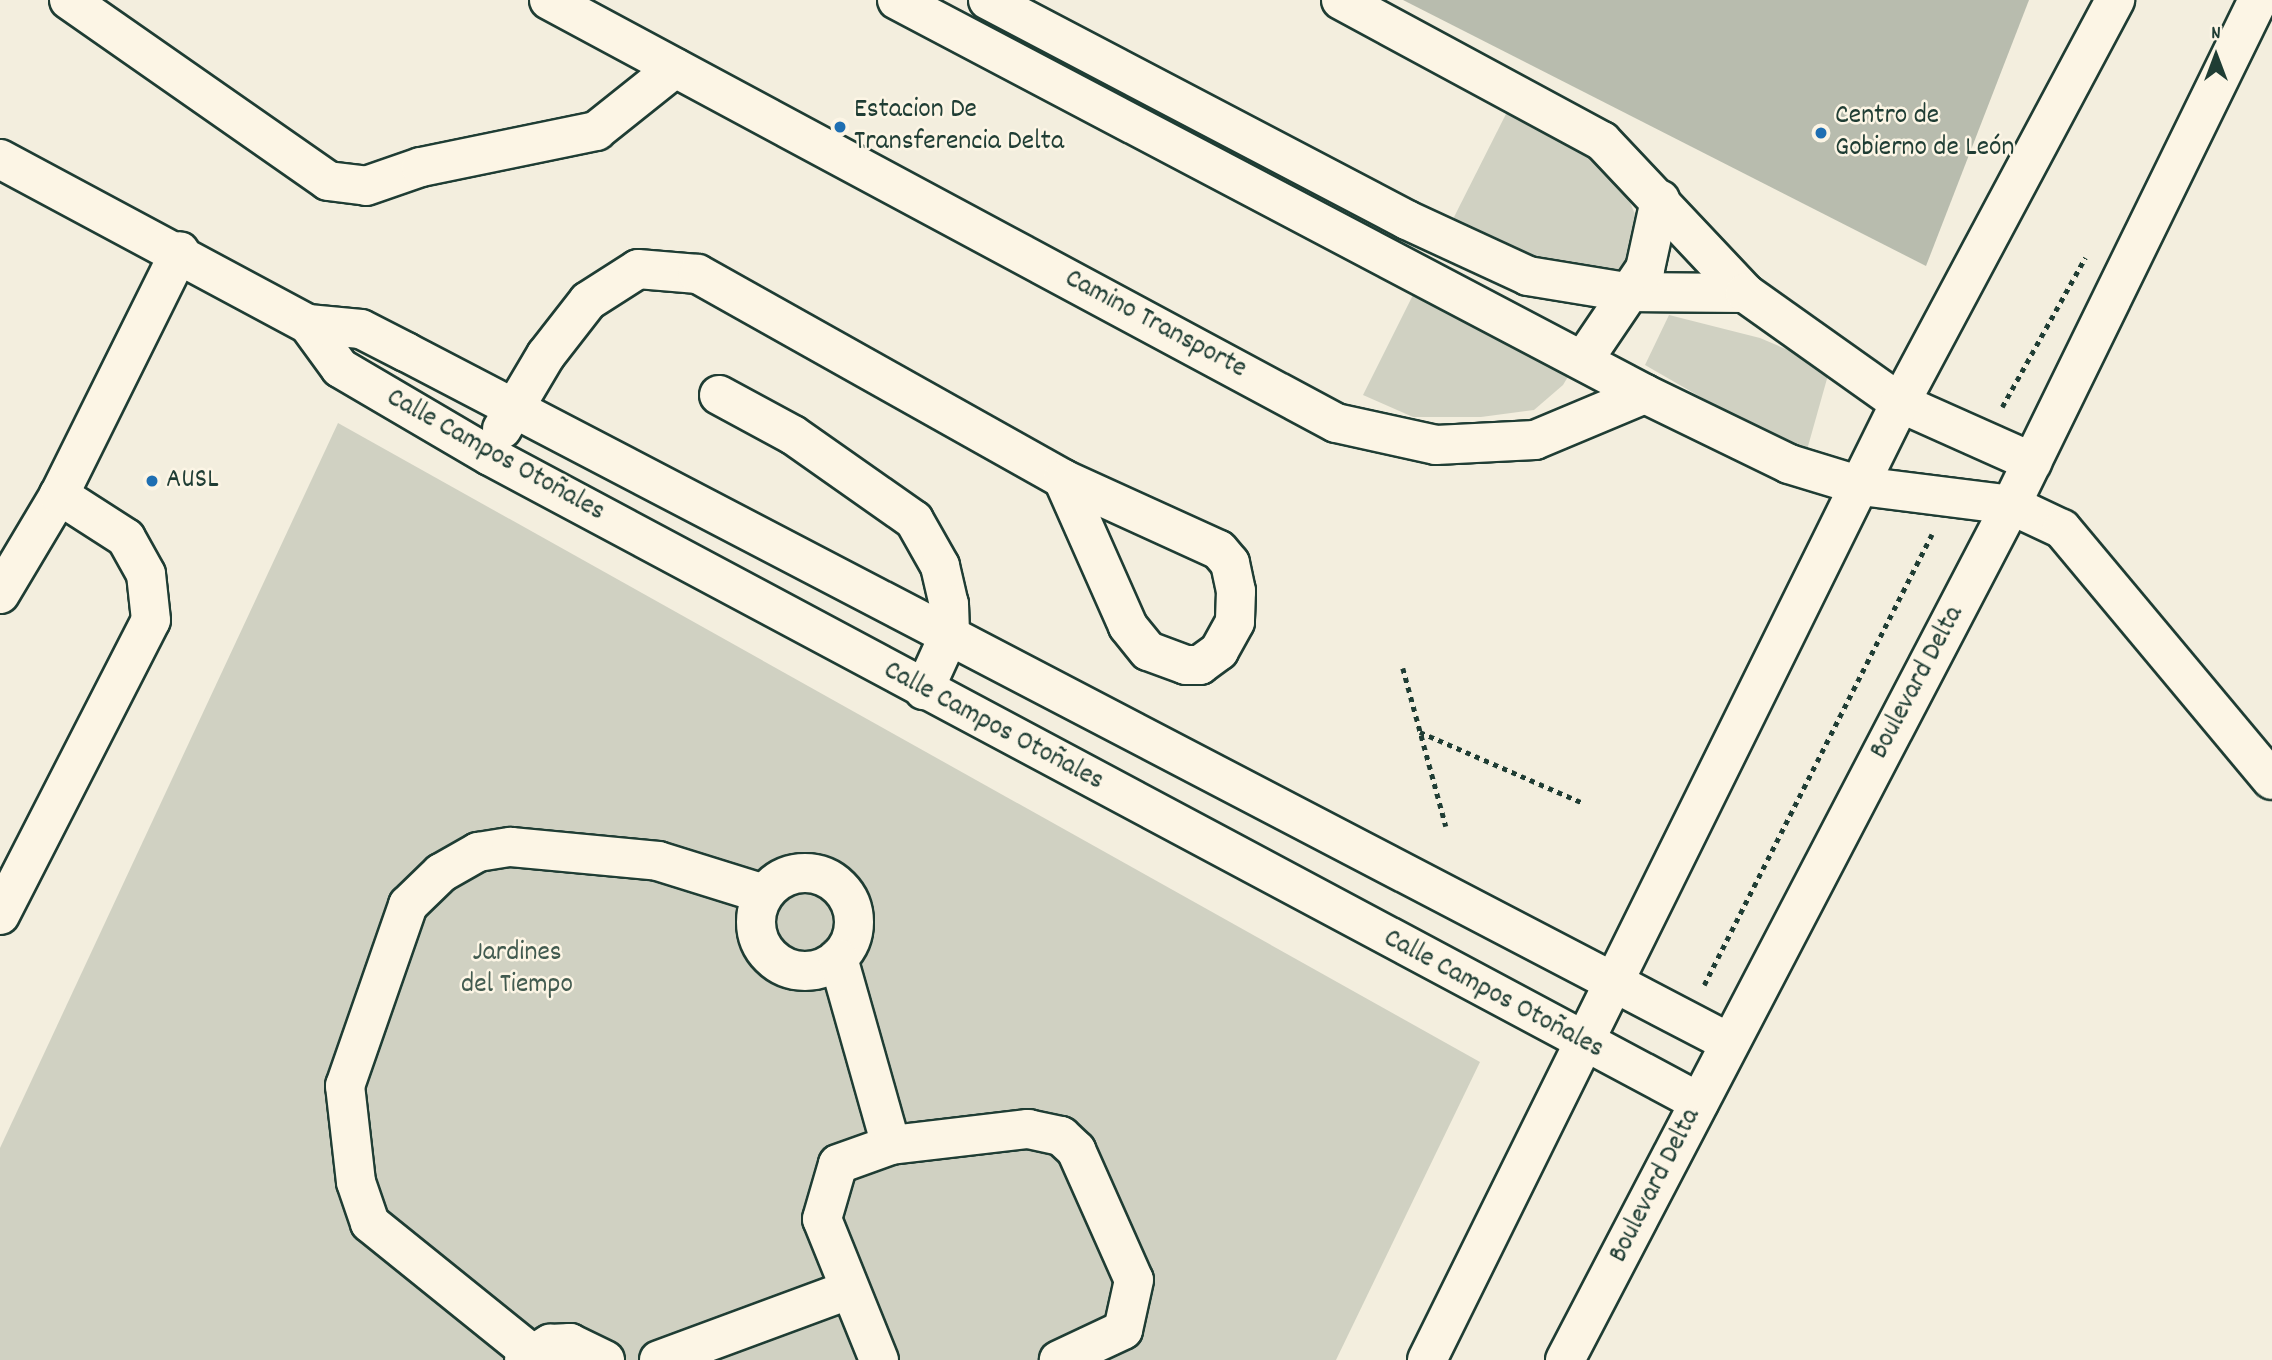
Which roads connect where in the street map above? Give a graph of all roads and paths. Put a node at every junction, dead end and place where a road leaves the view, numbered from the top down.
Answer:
1 (69, 0) edge
2 (549, 0) edge
3 (898, 0) edge
4 (988, 0) edge
5 (1341, 0) edge
6 (2115, 0) edge
7 (2258, 0) edge
8 (675, 68) junction
9 (0, 159) edge
10 (1660, 200) junction
11 (2091, 248) dead end
12 (180, 251) junction
13 (1626, 292) junction
14 (1745, 293) junction
15 (308, 324) junction
16 (1584, 359) junction
17 (1645, 394) junction
18 (719, 396) dead end
19 (1900, 403) junction
20 (512, 406) junction
21 (1984, 438) junction
22 (490, 456) junction
23 (2032, 462) junction
24 (1063, 479) junction
25 (1861, 486) junction
26 (59, 495) junction
27 (1951, 497) junction
28 (2011, 505) junction
29 (0, 594) edge
30 (950, 633) junction
31 (1403, 668) dead end
32 (924, 690) junction
33 (1420, 732) junction
34 (2272, 780) edge
35 (1583, 803) dead end
36 (1446, 826) dead end
37 (764, 894) junction
38 (0, 915) edge
39 (838, 958) junction
40 (1614, 986) junction
41 (1686, 1021) junction
42 (1585, 1044) junction
43 (1730, 1044) junction
44 (1699, 1102) junction
45 (891, 1145) junction
46 (846, 1292) junction
47 (528, 1356) edge
48 (605, 1360) edge
49 (659, 1360) edge
50 (878, 1360) edge
51 (1059, 1360) edge
52 (1427, 1360) edge
53 (1565, 1360) edge

1 - 8 street
2 - 8 street, Camino Transporte
3 - 16 street
4 - 13 street
5 - 10 street
6 - 19 street
7 - 23 street, Boulevard Delta
8 - 17 street, Camino Transporte
9 - 12 street, Calle Campos Otoñales
10 - 13 street
10 - 14 street
11 - 21 path
12 - 15 street, Calle Campos Otoñales
12 - 26 street
13 - 14 street
13 - 16 street
14 - 19 street
15 - 20 street, Calle Campos Otoñales
15 - 22 street, Calle Campos Otoñales
16 - 17 street
17 - 25 street
18 - 30 street
19 - 21 street
19 - 25 street
20 - 22 street
20 - 24 street
20 - 30 street, Calle Campos Otoñales
21 - 23 street
22 - 32 street, Calle Campos Otoñales
23 - 28 street, Boulevard Delta
24 - 24 street
25 - 27 street
25 - 40 street
26 - 29 street
26 - 38 street
27 - 28 street
27 - 41 path
28 - 34 street
28 - 43 street, Boulevard Delta
30 - 32 street
30 - 40 street, Calle Campos Otoñales
31 - 33 path
32 - 42 street, Calle Campos Otoñales
33 - 35 path
33 - 36 path
37 - 39 street
37 - 39 street
37 - 47 street
39 - 45 street
40 - 41 street, Calle Campos Otoñales
40 - 42 street
41 - 43 street, Calle Campos Otoñales
42 - 44 street, Calle Campos Otoñales
42 - 52 street
43 - 44 street, Boulevard Delta
44 - 53 street, Boulevard Delta
45 - 46 street
45 - 51 street
46 - 49 street
46 - 50 street
47 - 48 street

